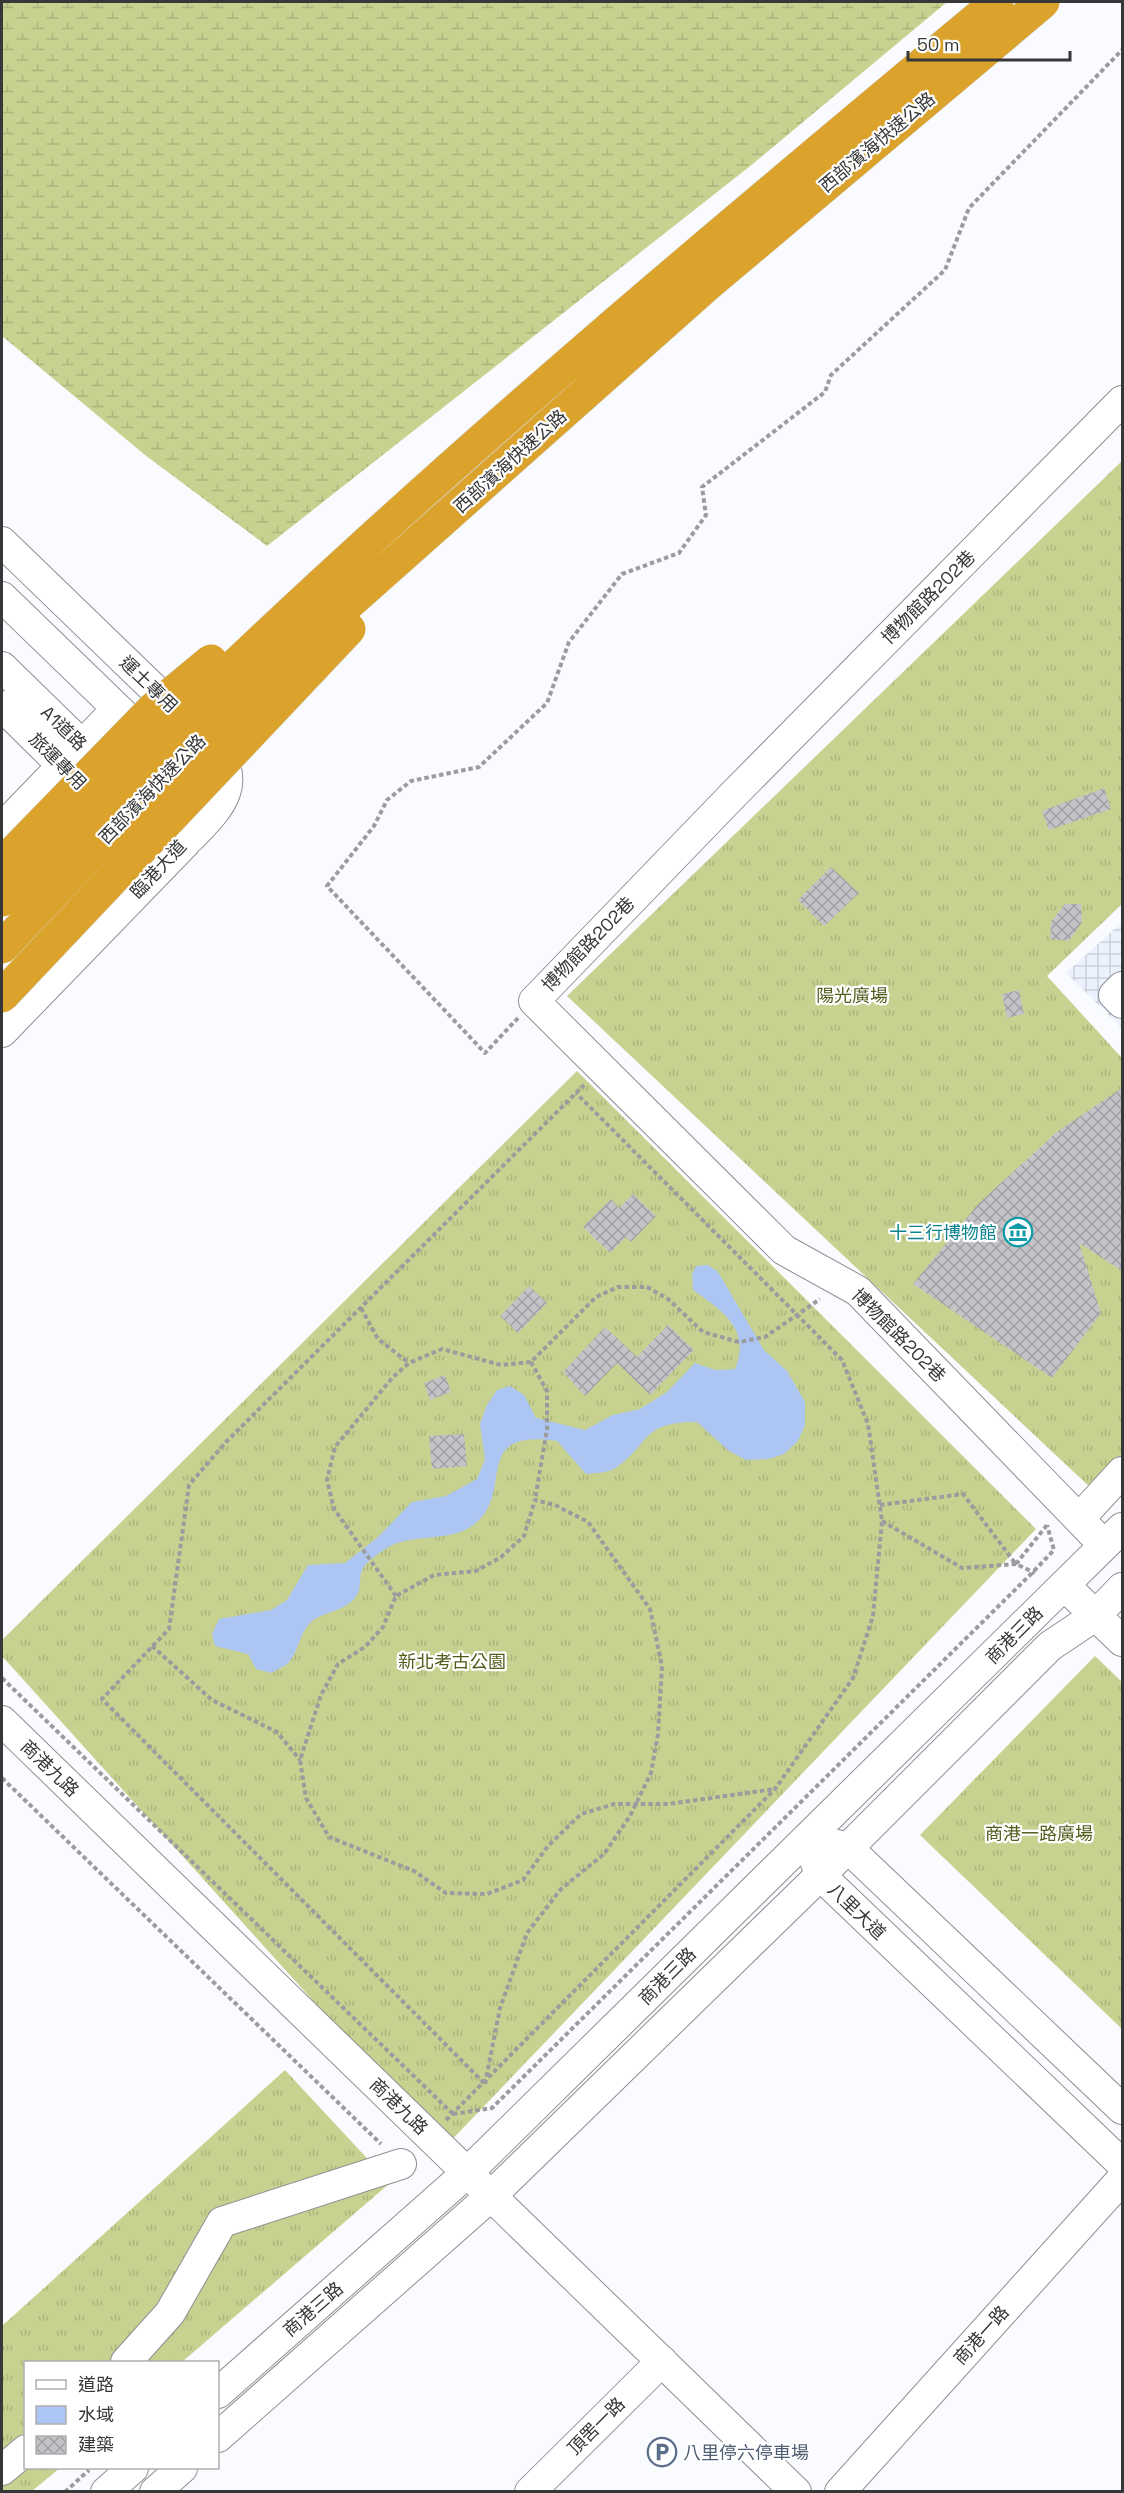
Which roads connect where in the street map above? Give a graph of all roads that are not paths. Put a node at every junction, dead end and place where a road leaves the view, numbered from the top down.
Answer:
1 (997, 2) edge
2 (1043, 2) edge
3 (1122, 401) edge
4 (475, 446) junction
5 (497, 472) junction
6 (2, 542) edge
7 (2, 597) edge
8 (2, 667) edge
9 (2, 706) edge
10 (117, 709) junction
11 (165, 755) junction
12 (72, 756) junction
13 (115, 804) junction
14 (2, 828) edge
15 (185, 843) junction
16 (2, 864) edge
17 (2, 900) edge
18 (2, 914) edge
19 (2, 932) edge
20 (2, 947) edge
21 (1122, 987) edge
22 (2, 996) edge
23 (1122, 1003) edge
24 (2, 1032) edge
25 (1122, 1472) edge
26 (1078, 1519) junction
27 (1113, 1536) edge
28 (1064, 1585) junction
29 (1122, 1588) edge
30 (1095, 1616) junction
31 (1122, 1641) edge
32 (2, 1721) edge
33 (808, 1837) junction
34 (848, 1848) junction
35 (820, 1875) junction
36 (1122, 2109) edge
37 (401, 2164) road end
38 (1122, 2164) edge
39 (468, 2172) junction
40 (1122, 2179) edge
41 (492, 2195) junction
42 (127, 2361) edge
43 (662, 2361) junction
44 (219, 2392) edge
45 (219, 2435) edge
46 (24, 2452) edge
47 (132, 2469) edge
48 (181, 2469) edge
49 (2, 2470) edge
50 (106, 2492) edge
51 (155, 2492) edge
52 (530, 2492) edge
53 (796, 2492) edge
54 (840, 2492) edge

1 - 4 highway, 西部濱海快速公路, bridge
2 - 5 highway, 西部濱海快速公路, bridge
3 - 26 street, 博物館路202巷
4 - 16 highway, bridge
4 - 17 highway, 西部濱海快速公路, bridge
5 - 20 highway, 西部濱海快速公路, bridge
5 - 22 highway, bridge
6 - 15 street, 運土專用
7 - 10 street
8 - 12 street, A1道路
9 - 12 street, 旅運專用
10 - 11 street, 臨港大道
10 - 12 street
11 - 13 street
11 - 15 street, 臨港大道
12 - 13 street, A1道路
12 - 14 street
13 - 18 street
13 - 19 street
15 - 24 street, 臨港大道
21 - 23 street
25 - 26 street
26 - 27 street, 博物館路202巷
27 - 28 street, 商港三路
27 - 30 street
28 - 30 street
28 - 33 street, 商港三路
29 - 30 street, 商港三路
30 - 31 street
30 - 34 street, 商港三路
32 - 39 street, 商港九路
33 - 34 street
33 - 35 street, 八里大道
33 - 39 street, 商港三路
34 - 35 street, 商港三路
34 - 36 street
35 - 38 street, 八里大道
35 - 41 street, 商港三路
37 - 42 street
39 - 41 street, 商港九路
39 - 44 street, 商港三路
40 - 54 street, 商港一路
41 - 43 street, 商港九路
41 - 45 street, 商港三路
43 - 52 street, 頂罟一路
43 - 53 street, 商港九路
46 - 49 street
47 - 50 street
48 - 51 street

